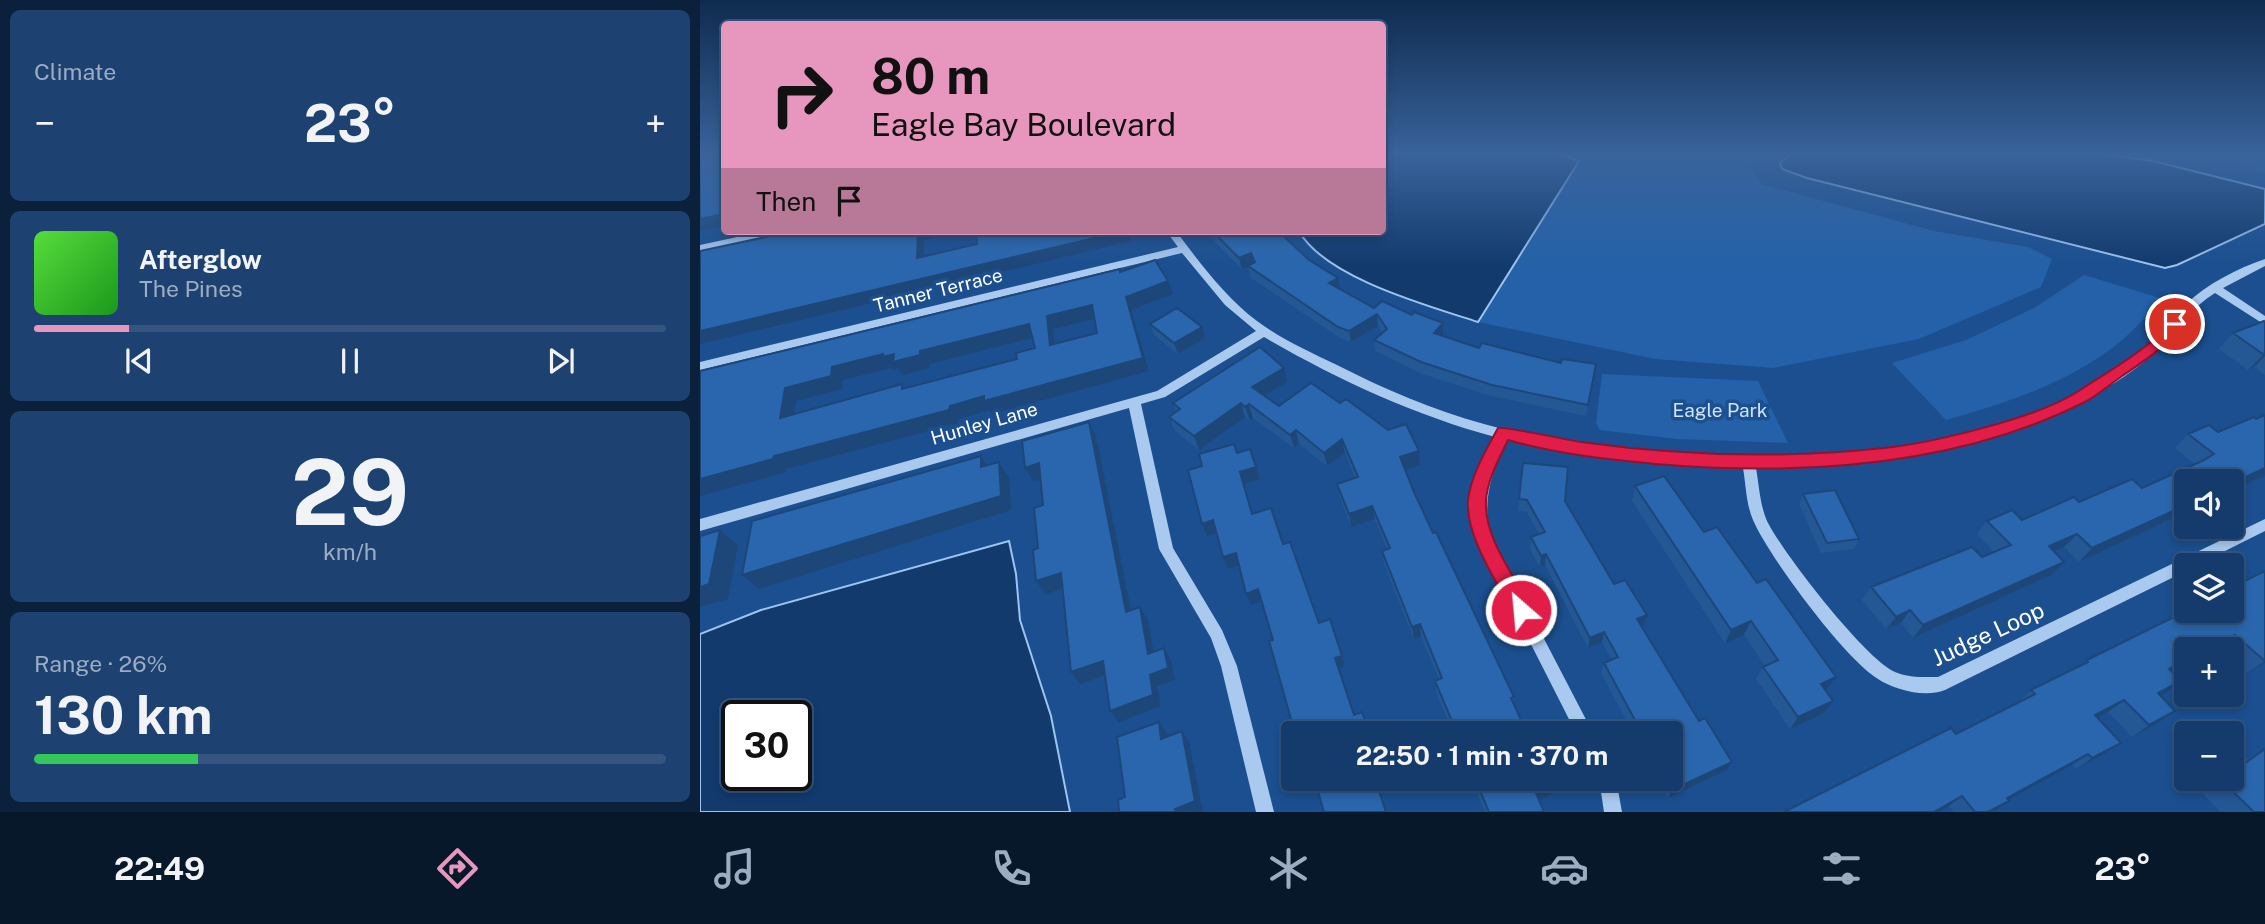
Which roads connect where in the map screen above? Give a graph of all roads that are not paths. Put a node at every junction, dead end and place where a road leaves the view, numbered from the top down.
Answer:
1 (759, 235) edge
2 (1174, 235) edge
3 (700, 247) edge
4 (1184, 249) junction
5 (2265, 262) edge
6 (2216, 289) junction
7 (2265, 321) edge
8 (1265, 331) junction
9 (700, 366) edge
10 (1135, 402) junction
11 (1503, 433) junction
12 (1748, 462) junction
13 (700, 525) edge
14 (2265, 525) edge
15 (1579, 721) edge
16 (1610, 791) edge
17 (1265, 812) edge
18 (1613, 812) edge

1 - 3 street
2 - 4 street
4 - 8 street
4 - 9 street, Tanner Terrace
5 - 6 street
6 - 7 street
6 - 12 street
8 - 10 street, Hunley Lane
8 - 11 street
10 - 13 street, Hunley Lane
10 - 17 street
11 - 12 street
11 - 15 street
12 - 14 street, Judge Loop
16 - 18 street

